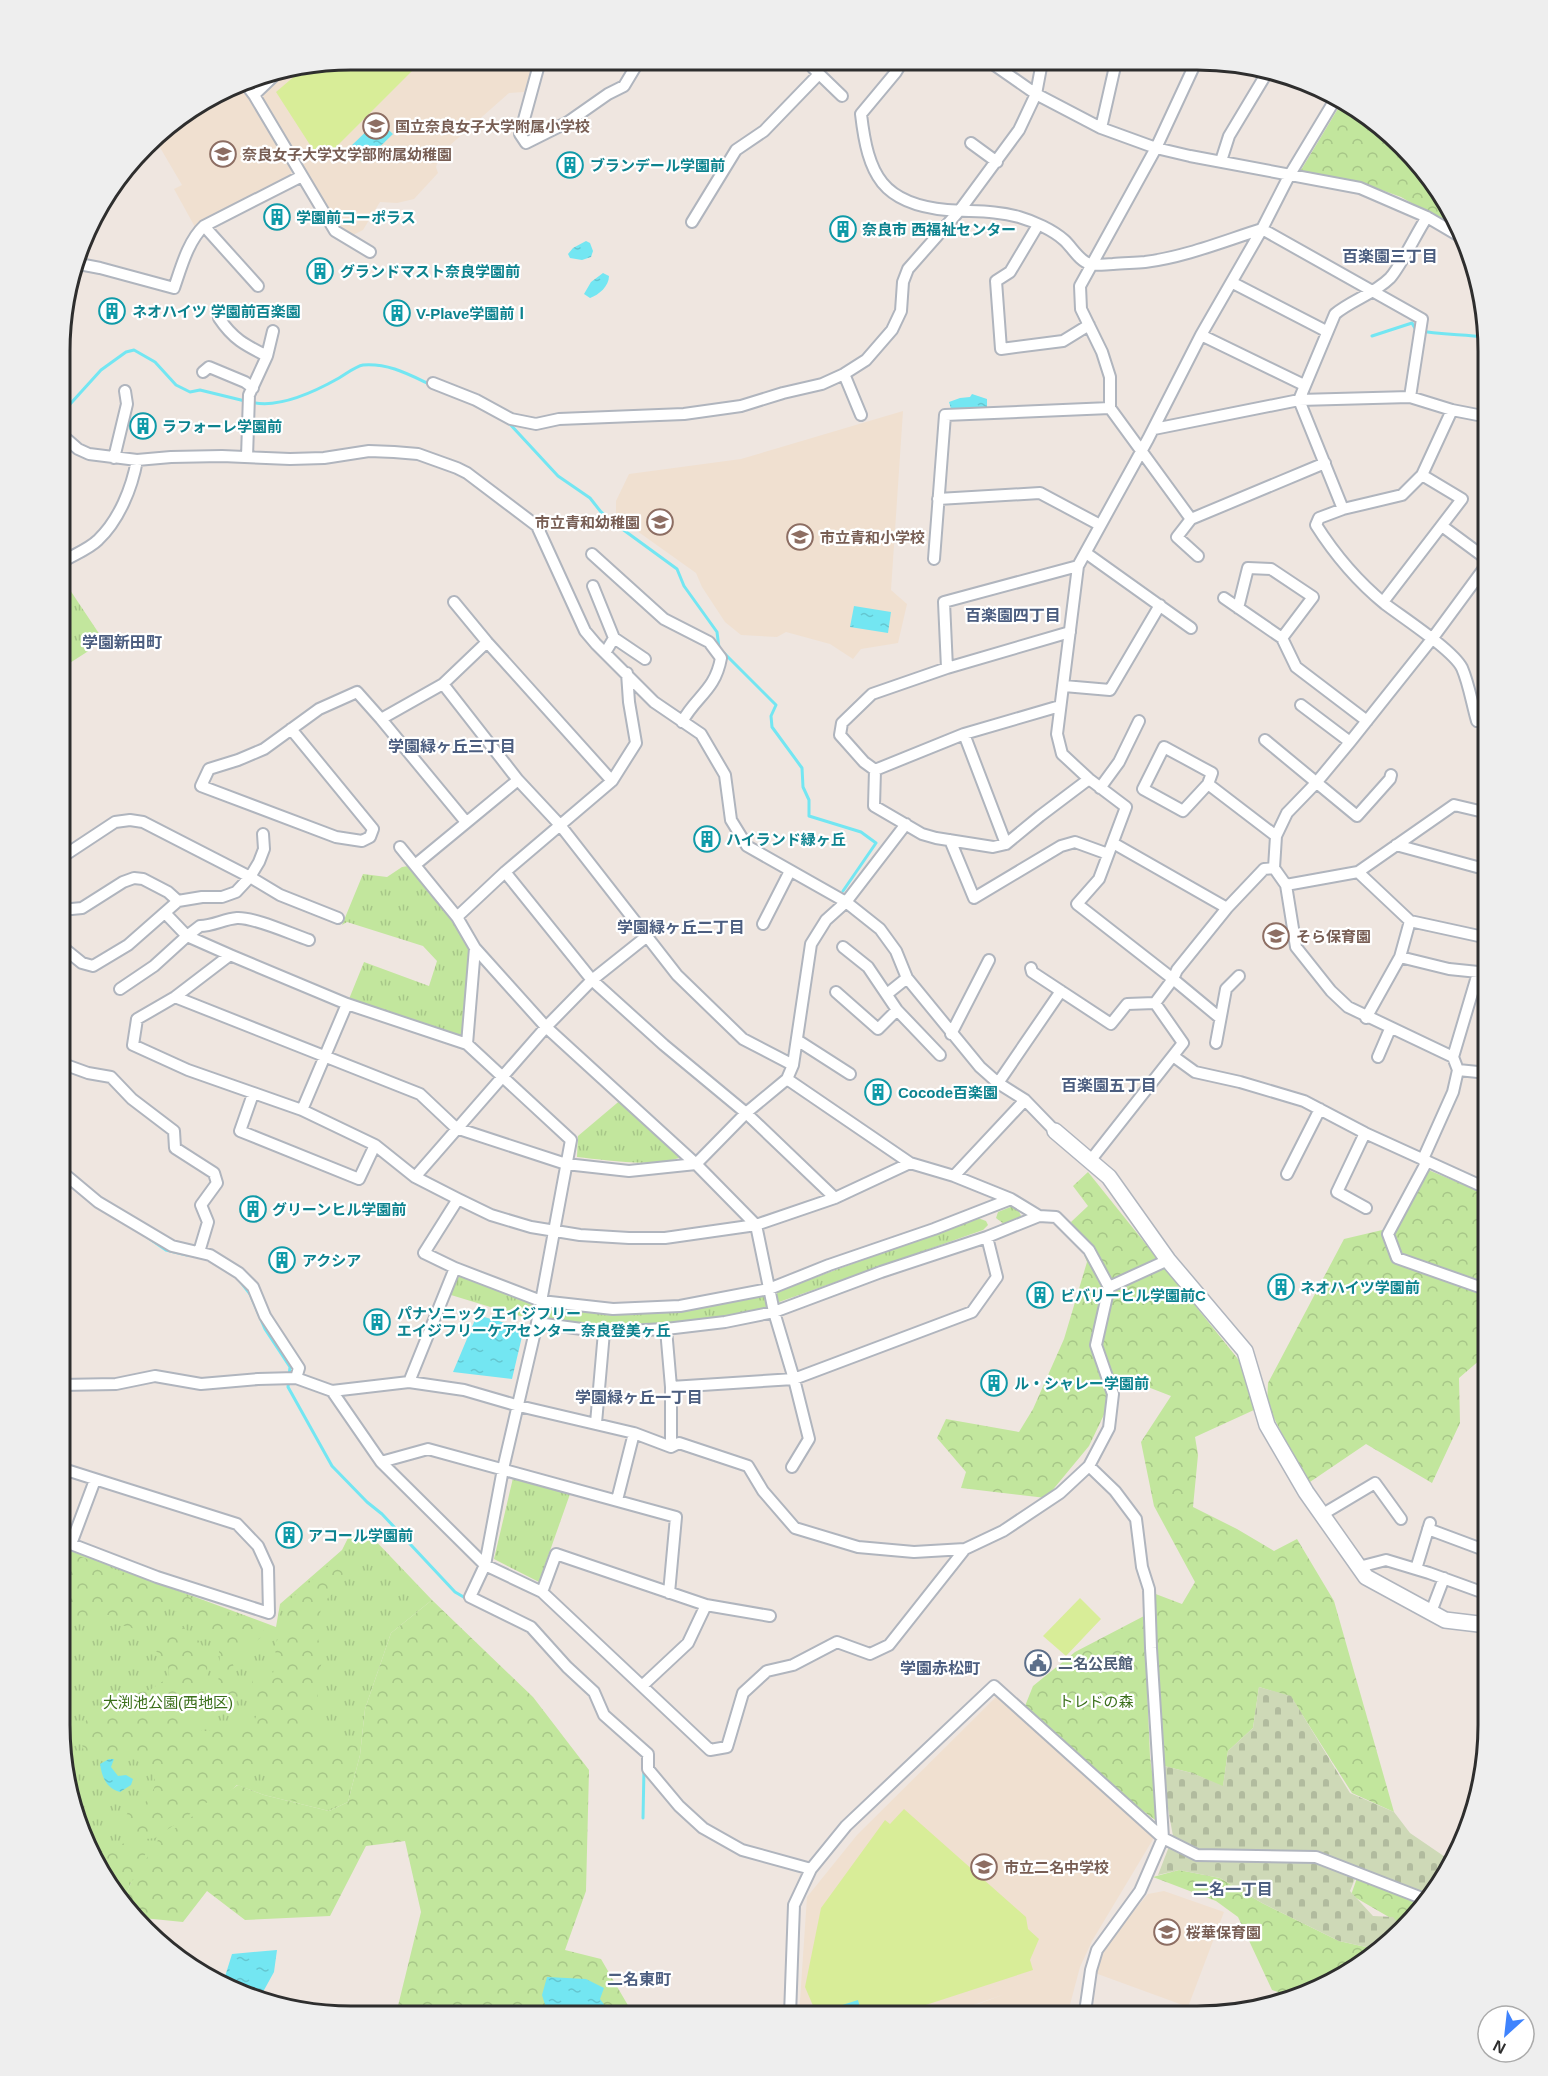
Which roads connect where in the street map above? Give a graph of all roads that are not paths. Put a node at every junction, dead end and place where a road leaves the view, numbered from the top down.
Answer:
1 (538, 70) edge
2 (634, 70) edge
3 (815, 70) edge
4 (897, 70) edge
5 (1002, 70) edge
6 (1040, 70) edge
7 (1114, 70) edge
8 (1192, 70) edge
9 (819, 74) junction
10 (1263, 79) edge
11 (266, 84) edge
12 (250, 90) edge
13 (1036, 94) junction
14 (254, 95) junction
15 (842, 96) dead end
16 (1332, 105) edge
17 (1101, 128) junction
18 (971, 143) dead end
19 (1156, 148) junction
20 (1221, 161) junction
21 (997, 162) junction
22 (302, 176) junction
23 (1289, 176) junction
24 (960, 210) junction
25 (1426, 217) junction
26 (692, 222) dead end
27 (1038, 225) junction
28 (204, 226) junction
29 (1263, 229) junction
30 (1450, 231) edge
31 (370, 252) dead end
32 (1090, 264) junction
33 (84, 265) edge
34 (1233, 283) junction
35 (258, 286) dead end
36 (1372, 292) junction
37 (219, 318) dead end
38 (1089, 325) junction
39 (273, 331) dead end
40 (1326, 331) junction
41 (1202, 335) junction
42 (267, 356) junction
43 (203, 372) dead end
44 (844, 374) junction
45 (433, 383) dead end
46 (1304, 385) junction
47 (125, 391) dead end
48 (251, 392) junction
49 (1410, 397) junction
50 (1299, 400) junction
51 (1110, 408) junction
52 (1452, 410) junction
53 (1478, 415) edge
54 (861, 416) dead end
55 (1154, 429) junction
56 (70, 442) edge
57 (1140, 452) junction
58 (247, 457) junction
59 (114, 458) junction
60 (137, 460) junction
61 (1325, 463) junction
62 (1422, 475) junction
63 (938, 500) junction
64 (1343, 509) junction
65 (1191, 519) junction
66 (1100, 525) junction
67 (1443, 526) junction
68 (1086, 553) junction
69 (592, 554) dead end
70 (1478, 554) edge
71 (1198, 556) dead end
72 (70, 557) edge
73 (934, 559) dead end
74 (1078, 566) junction
75 (1478, 576) edge
76 (593, 586) dead end
77 (1224, 598) dead end
78 (454, 602) dead end
79 (1383, 602) junction
80 (1160, 605) junction
81 (1238, 608) junction
82 (1191, 628) dead end
83 (1070, 632) junction
84 (614, 638) junction
85 (1282, 638) junction
86 (1432, 639) junction
87 (487, 642) junction
88 (604, 652) junction
89 (645, 659) dead end
90 (947, 668) junction
91 (627, 673) junction
92 (443, 684) junction
93 (1064, 686) junction
94 (1301, 705) dead end
95 (1060, 706) junction
96 (381, 719) junction
97 (1139, 721) dead end
98 (1367, 721) junction
99 (1477, 721) dead end
100 (682, 722) junction
101 (291, 729) junction
102 (964, 734) junction
103 (1265, 740) dead end
104 (1350, 742) junction
105 (875, 770) junction
106 (1391, 775) dead end
107 (1089, 779) junction
108 (518, 780) junction
109 (612, 780) junction
110 (1316, 783) junction
111 (1208, 784) junction
112 (1100, 788) junction
113 (1478, 811) edge
114 (466, 822) junction
115 (906, 824) junction
116 (560, 825) junction
117 (263, 834) dead end
118 (1276, 836) junction
119 (951, 840) junction
120 (1113, 843) junction
121 (1006, 844) junction
122 (1396, 845) junction
123 (400, 847) dead end
124 (70, 852) edge
125 (1108, 855) junction
126 (415, 865) junction
127 (1478, 867) edge
128 (1274, 868) junction
129 (790, 871) junction
130 (505, 872) junction
131 (1358, 872) junction
132 (250, 877) junction
133 (1286, 885) junction
134 (178, 902) junction
135 (846, 902) junction
136 (1227, 908) junction
137 (70, 909) edge
138 (166, 914) junction
139 (457, 917) junction
140 (338, 918) dead end
141 (1410, 921) junction
142 (763, 924) dead end
143 (187, 936) junction
144 (1478, 936) edge
145 (646, 937) junction
146 (309, 940) dead end
147 (843, 946) dead end
148 (475, 948) junction
149 (70, 953) edge
150 (230, 955) junction
151 (1400, 957) junction
152 (989, 960) dead end
153 (1031, 968) dead end
154 (1478, 972) edge
155 (1239, 976) dead end
156 (907, 978) junction
157 (1173, 979) junction
158 (592, 980) junction
159 (1478, 987) edge
160 (120, 989) dead end
161 (1061, 991) junction
162 (836, 992) dead end
163 (887, 994) junction
164 (175, 997) junction
165 (1155, 1003) junction
166 (347, 1004) junction
167 (897, 1010) junction
168 (1220, 1018) junction
169 (1366, 1018) junction
170 (546, 1027) junction
171 (1390, 1029) junction
172 (951, 1034) junction
173 (797, 1040) junction
174 (1216, 1043) dead end
175 (467, 1044) junction
176 (940, 1055) dead end
177 (1173, 1056) junction
178 (324, 1057) junction
179 (1378, 1057) dead end
180 (1453, 1057) junction
181 (793, 1065) junction
182 (70, 1066) edge
183 (1458, 1070) junction
184 (1478, 1072) edge
185 (850, 1074) dead end
186 (502, 1077) junction
187 (787, 1079) junction
188 (998, 1083) junction
189 (253, 1094) junction
190 (1025, 1100) junction
191 (1320, 1109) junction
192 (302, 1110) junction
193 (746, 1113) junction
194 (456, 1128) junction
195 (1054, 1131) joint
196 (1365, 1132) junction
197 (375, 1145) junction
198 (1423, 1159) junction
199 (1090, 1161) junction
200 (910, 1163) junction
201 (566, 1164) junction
202 (696, 1164) junction
203 (1287, 1174) dead end
204 (954, 1176) junction
205 (415, 1177) junction
206 (70, 1179) edge
207 (1478, 1184) edge
208 (835, 1198) junction
209 (458, 1199) junction
210 (1011, 1199) junction
211 (1366, 1208) dead end
212 (1039, 1216) junction
213 (756, 1225) junction
214 (553, 1230) junction
215 (987, 1237) junction
216 (199, 1252) junction
217 (1168, 1260) junction
218 (455, 1268) junction
219 (1478, 1286) edge
220 (1109, 1287) junction
221 (770, 1289) junction
222 (541, 1300) junction
223 (774, 1312) junction
224 (537, 1323) junction
225 (666, 1329) junction
226 (604, 1332) junction
227 (296, 1378) junction
228 (794, 1379) junction
229 (410, 1382) junction
230 (70, 1385) edge
231 (671, 1387) junction
232 (332, 1391) junction
233 (519, 1406) junction
234 (596, 1422) junction
235 (634, 1433) junction
236 (671, 1447) junction
237 (381, 1462) junction
238 (1089, 1466) junction
239 (792, 1467) dead end
240 (504, 1469) junction
241 (70, 1471) edge
242 (95, 1480) junction
243 (616, 1500) junction
244 (1323, 1514) junction
245 (1401, 1519) dead end
246 (1478, 1547) edge
247 (965, 1549) junction
248 (485, 1565) junction
249 (1359, 1566) junction
250 (1416, 1569) junction
251 (1444, 1578) junction
252 (1478, 1591) edge
253 (543, 1592) junction
254 (669, 1593) junction
255 (706, 1605) junction
256 (1431, 1612) junction
257 (770, 1616) dead end
258 (1478, 1624) edge
259 (642, 1686) junction
260 (1163, 1838) junction
261 (811, 1869) junction
262 (1418, 1896) edge
263 (791, 2006) edge
264 (1086, 2006) edge

1 - 2 street
3 - 9 street
4 - 24 street
5 - 13 street
6 - 13 street
7 - 17 street
8 - 19 street
9 - 15 street
9 - 26 street
10 - 20 street
11 - 14 street
12 - 14 street
13 - 17 street
13 - 21 street
14 - 22 street
16 - 23 street
17 - 19 street
18 - 21 street
19 - 20 street
19 - 32 street
20 - 23 street
21 - 24 street
22 - 28 street
22 - 31 street
23 - 25 street
23 - 29 street
24 - 27 street
24 - 44 street
25 - 30 street
25 - 36 street
27 - 32 street
27 - 38 street
28 - 33 street
28 - 35 street
29 - 32 street
29 - 34 street
29 - 36 street
32 - 38 street
34 - 40 street
34 - 41 street
36 - 40 street
36 - 49 street
37 - 42 street
38 - 51 street
39 - 42 street
40 - 46 street
41 - 46 street
41 - 55 street
42 - 48 street
43 - 48 street
44 - 45 street
44 - 54 street
46 - 50 street
47 - 59 street
48 - 58 street
49 - 50 street
49 - 52 street
50 - 55 street
50 - 61 street
51 - 57 street
51 - 63 street
52 - 53 street
52 - 62 street
55 - 57 street
56 - 59 street
57 - 65 street
57 - 66 street
58 - 60 street
58 - 88 street
59 - 60 street
60 - 72 street
61 - 64 street
61 - 65 street
62 - 64 street
62 - 67 street
63 - 66 street
63 - 73 street
64 - 79 street
65 - 71 street
66 - 68 street
67 - 70 street
67 - 79 street
68 - 74 street
68 - 80 street
69 - 100 street
74 - 83 street
74 - 90 street
75 - 86 street
76 - 84 street
77 - 81 street
78 - 87 street
79 - 86 street
80 - 82 street
80 - 93 street
81 - 85 street
81 - 85 street
83 - 90 street
83 - 93 street
84 - 88 street
84 - 89 street
85 - 98 street
86 - 98 street
86 - 99 street
87 - 92 street
87 - 109 street
88 - 91 street
90 - 105 street
91 - 100 street
91 - 109 street
92 - 96 street
92 - 108 street
93 - 95 street
94 - 104 street
95 - 102 street
95 - 107 street
96 - 101 street
96 - 114 street
97 - 112 street
98 - 104 street
100 - 129 street
101 - 101 street
102 - 105 street
102 - 121 street
103 - 110 street
104 - 110 street
105 - 115 street
106 - 110 street
107 - 112 street
107 - 121 street
108 - 114 street
108 - 116 street
109 - 116 street
110 - 118 street
111 - 111 street
111 - 118 street
112 - 120 street
113 - 122 street
114 - 126 street
115 - 119 street
115 - 135 street
116 - 130 street
116 - 145 street
117 - 132 street
118 - 128 street
119 - 121 street
119 - 125 street
120 - 125 street
120 - 136 street
122 - 127 street
122 - 131 street
123 - 126 street
124 - 132 street
125 - 157 street
126 - 139 street
128 - 133 street
128 - 136 street
129 - 135 street
129 - 142 street
130 - 139 street
130 - 158 street
131 - 133 street
131 - 141 street
132 - 134 street
132 - 140 street
133 - 169 street
134 - 137 street
134 - 138 street
135 - 156 street
135 - 173 street
136 - 157 street
138 - 143 street
138 - 149 street
139 - 148 street
141 - 144 street
141 - 151 street
143 - 146 street
143 - 150 street
143 - 160 street
145 - 158 street
145 - 181 street
147 - 163 street
148 - 170 street
148 - 175 street
150 - 164 street
150 - 166 street
151 - 154 street
151 - 169 street
152 - 172 street
153 - 161 street
155 - 168 street
156 - 163 street
156 - 172 street
157 - 165 street
157 - 168 street
158 - 170 street
158 - 193 street
159 - 180 street
161 - 165 street
161 - 188 street
162 - 167 street
163 - 167 street
164 - 178 street
164 - 189 street
165 - 177 street
166 - 175 street
166 - 178 street
167 - 176 street
168 - 174 street
169 - 171 street
170 - 186 street
170 - 202 street
171 - 179 street
171 - 180 street
172 - 188 street
173 - 181 street
173 - 185 street
175 - 186 street
177 - 191 street
177 - 199 street
178 - 192 street
178 - 194 street
180 - 183 street
181 - 187 street
182 - 216 street
183 - 184 street
183 - 198 street
186 - 194 street
186 - 201 street
187 - 193 street
187 - 200 street
188 - 190 street
189 - 192 street
189 - 197 street
190 - 195 street
190 - 204 street
191 - 196 street
191 - 203 street
192 - 197 street
193 - 202 street
193 - 208 street
194 - 201 street
194 - 205 street
195 - 199 street
196 - 198 street
196 - 211 street
197 - 205 street
198 - 207 street
198 - 219 street
199 - 217 street
200 - 204 street
200 - 208 street
201 - 202 street
201 - 214 street
202 - 213 street
204 - 210 street
205 - 209 street
206 - 216 street
208 - 213 street
209 - 214 street
209 - 218 street
210 - 212 street
210 - 221 street
212 - 215 street
212 - 220 street
213 - 214 street
213 - 221 street
214 - 222 street
215 - 223 street
215 - 228 street
216 - 227 street
217 - 220 street
217 - 244 street
218 - 222 street
218 - 229 street
220 - 238 street
221 - 222 street
221 - 223 street
222 - 224 street
223 - 225 street
223 - 228 street
224 - 226 street
224 - 233 street
225 - 226 street
225 - 231 street
226 - 234 street
227 - 230 street
227 - 232 street
228 - 231 street
228 - 239 street
229 - 232 street
229 - 233 street
231 - 236 street
232 - 237 street
233 - 234 street
233 - 240 street
234 - 235 street
235 - 236 street
235 - 243 street
236 - 247 street
237 - 240 street
237 - 248 street
238 - 247 street
238 - 260 street
240 - 243 street
240 - 248 street
241 - 242 street
242 - 242 street
243 - 254 street
244 - 245 street
244 - 249 street
246 - 250 street
247 - 259 street
248 - 253 street
248 - 261 street
249 - 250 street
249 - 256 street
250 - 251 street
251 - 252 street
251 - 256 street
253 - 254 street
253 - 259 street
254 - 255 street
255 - 257 street
255 - 259 street
256 - 258 street
260 - 261 street
260 - 262 street
260 - 264 street
261 - 263 street

